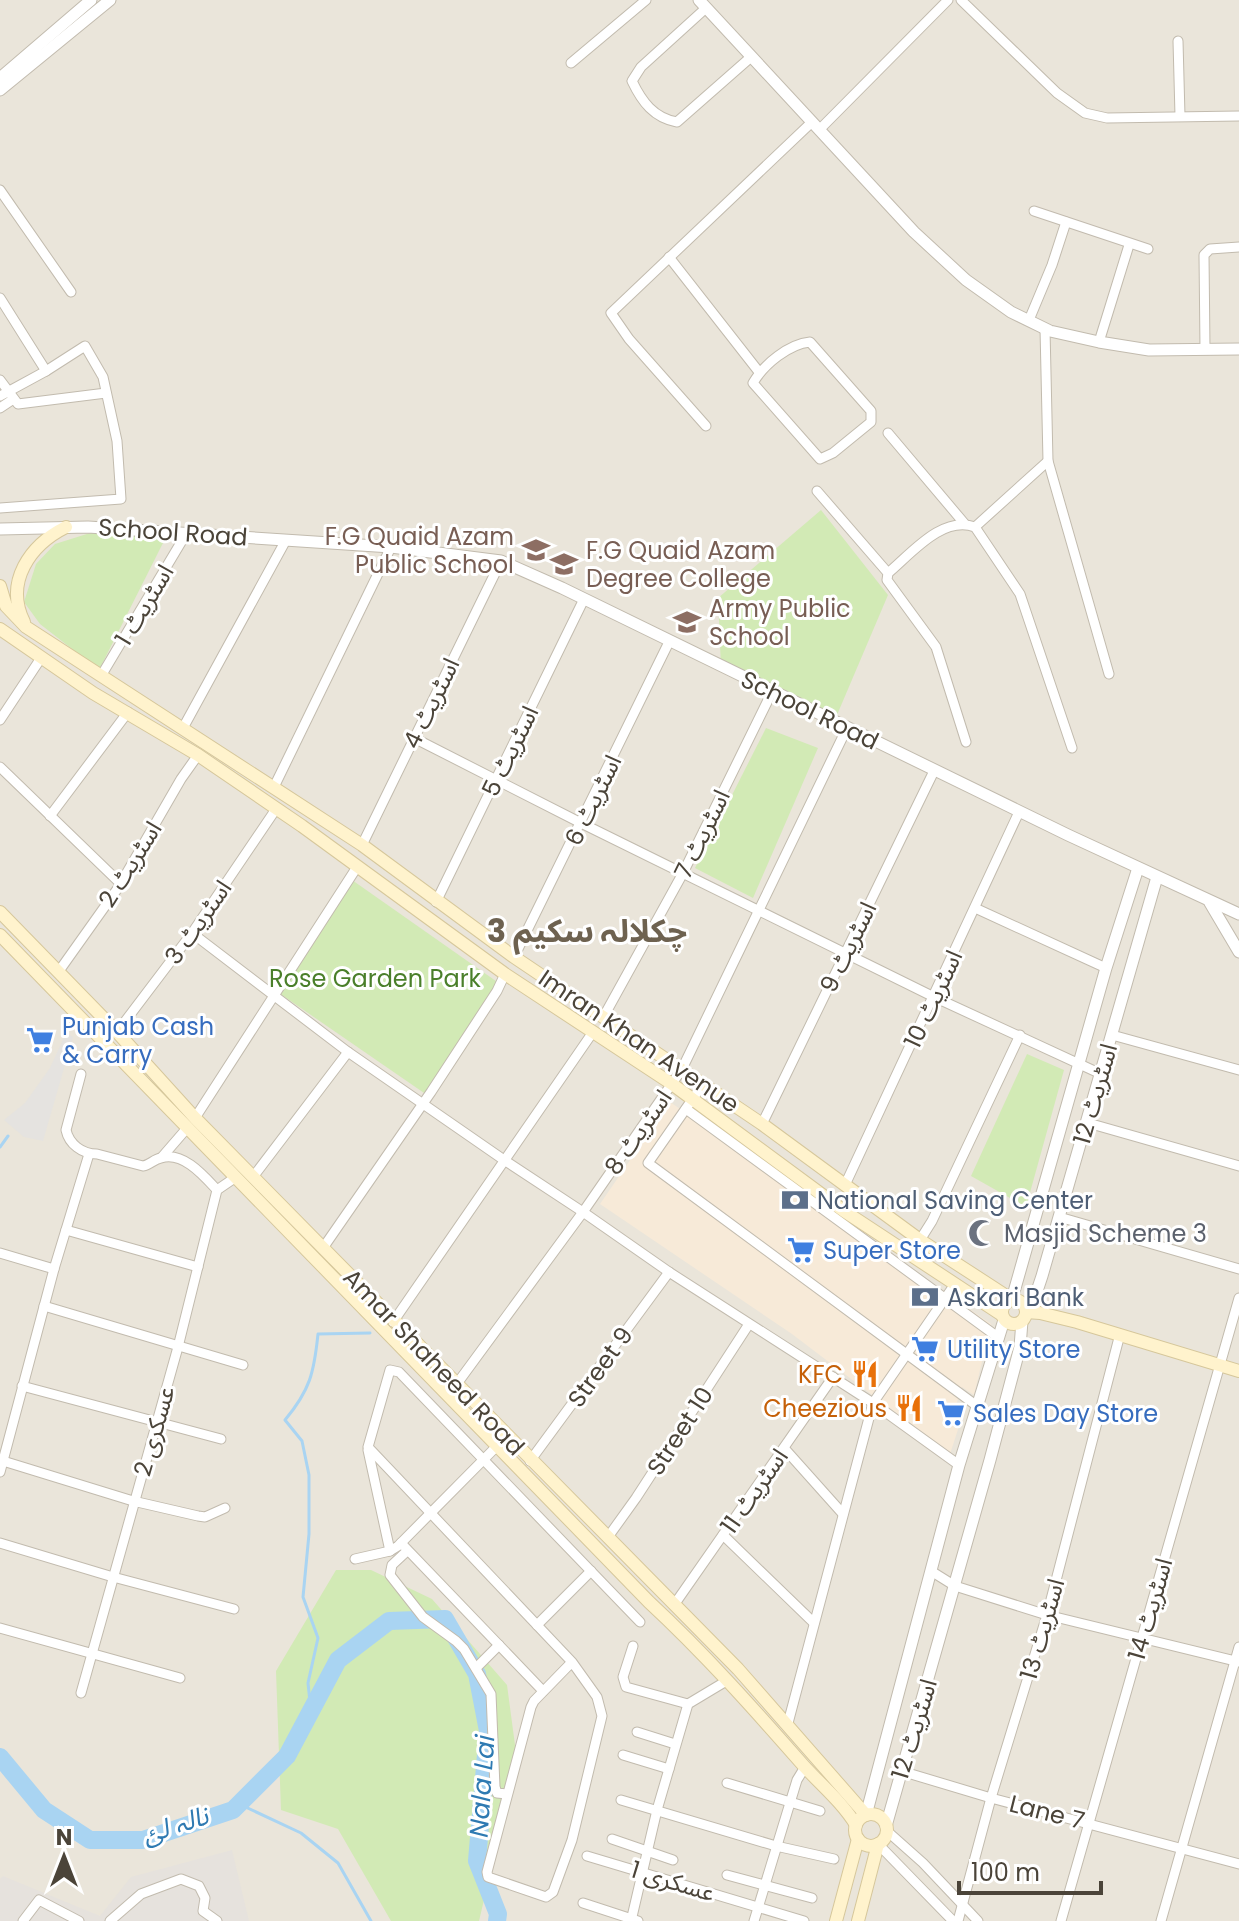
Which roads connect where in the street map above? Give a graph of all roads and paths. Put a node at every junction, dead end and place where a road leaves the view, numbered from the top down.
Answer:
1 (91, 0) edge
2 (110, 0) edge
3 (646, 0) edge
4 (948, 0) edge
5 (961, 0) edge
6 (702, 4) edge
7 (1178, 41) dead end
8 (751, 57) junction
9 (571, 63) dead end
10 (0, 78) edge
11 (0, 90) edge
12 (1180, 116) junction
13 (1239, 116) edge
14 (816, 126) junction
15 (0, 190) edge
16 (1034, 211) dead end
17 (1066, 222) junction
18 (1129, 245) junction
19 (1239, 247) edge
20 (1148, 249) dead end
21 (669, 257) junction
22 (71, 292) dead end
23 (0, 298) edge
24 (1029, 320) junction
25 (1045, 329) junction
26 (1099, 342) junction
27 (1205, 349) junction
28 (1239, 349) edge
29 (46, 371) junction
30 (759, 372) junction
31 (0, 380) edge
32 (106, 393) junction
33 (6, 396) edge
34 (0, 408) edge
35 (706, 426) dead end
36 (888, 433) dead end
37 (1048, 461) junction
38 (817, 491) dead end
39 (0, 508) edge
40 (970, 525) junction
41 (66, 527) junction
42 (0, 529) edge
43 (186, 534) junction
44 (286, 540) junction
45 (391, 547) junction
46 (501, 561) junction
47 (888, 573) junction
48 (0, 586) edge
49 (584, 599) junction
50 (26, 627) junction
51 (0, 629) edge
52 (669, 642) junction
53 (41, 658) junction
54 (1109, 674) dead end
55 (101, 676) junction
56 (772, 692) junction
57 (128, 712) junction
58 (0, 720) edge
59 (183, 728) junction
60 (847, 728) junction
61 (414, 738) junction
62 (966, 742) dead end
63 (1072, 748) dead end
64 (198, 755) junction
65 (0, 767) edge
66 (934, 771) junction
67 (496, 780) junction
68 (274, 787) junction
69 (276, 809) junction
70 (1019, 812) junction
71 (50, 816) junction
72 (581, 823) junction
73 (362, 845) junction
74 (357, 867) junction
75 (1138, 868) junction
76 (683, 873) junction
77 (1157, 877) junction
78 (120, 883) junction
79 (436, 902) junction
80 (1210, 902) junction
81 (975, 908) junction
82 (759, 910) junction
83 (0, 912) edge
84 (1239, 912) edge
85 (192, 933) junction
86 (0, 935) edge
87 (1239, 952) edge
88 (845, 953) junction
89 (514, 957) junction
90 (1106, 968) junction
91 (59, 971) junction
92 (505, 974) junction
93 (274, 997) junction
94 (934, 997) junction
95 (93, 1007) junction
96 (604, 1016) junction
97 (83, 1018) junction
98 (117, 1032) junction
99 (593, 1032) junction
100 (1020, 1035) junction
101 (1112, 1035) junction
102 (348, 1052) junction
103 (1079, 1063) junction
104 (682, 1069) junction
105 (1239, 1070) edge
106 (81, 1074) dead end
107 (1101, 1074) junction
108 (672, 1084) junction
109 (703, 1084) junction
110 (422, 1103) junction
111 (689, 1104) junction
112 (192, 1123) junction
113 (1088, 1123) junction
114 (762, 1124) junction
115 (89, 1154) junction
116 (162, 1157) junction
117 (504, 1160) junction
118 (1239, 1166) edge
119 (236, 1177) junction
120 (253, 1177) junction
121 (845, 1185) junction
122 (217, 1190) junction
123 (583, 1212) junction
124 (1059, 1217) junction
125 (66, 1230) junction
126 (920, 1240) junction
127 (323, 1248) junction
128 (0, 1253) edge
129 (198, 1267) junction
130 (54, 1269) junction
131 (1239, 1269) edge
132 (669, 1272) junction
133 (955, 1284) junction
134 (1239, 1298) edge
135 (945, 1299) junction
136 (1012, 1299) junction
137 (44, 1306) junction
138 (1025, 1314) junction
139 (1003, 1318) junction
140 (393, 1322) junction
141 (749, 1324) junction
142 (1120, 1334) junction
143 (999, 1338) junction
144 (178, 1347) junction
145 (907, 1355) junction
146 (243, 1365) dead end
147 (1222, 1365) junction
148 (1239, 1371) edge
149 (833, 1377) junction
150 (22, 1386) junction
151 (452, 1390) junction
152 (873, 1403) junction
153 (977, 1406) junction
154 (156, 1422) junction
155 (221, 1439) dead end
156 (497, 1446) junction
157 (368, 1447) junction
158 (784, 1448) junction
159 (485, 1459) junction
160 (3, 1461) junction
161 (530, 1461) junction
162 (959, 1465) junction
163 (0, 1472) edge
164 (133, 1501) junction
165 (225, 1508) dead end
166 (431, 1514) junction
167 (843, 1514) junction
168 (723, 1535) junction
169 (608, 1537) junction
170 (0, 1543) edge
171 (404, 1547) junction
172 (390, 1551) junction
173 (355, 1559) dead end
174 (591, 1571) junction
175 (931, 1571) junction
176 (113, 1577) junction
177 (955, 1586) junction
178 (674, 1605) junction
179 (234, 1609) dead end
180 (1047, 1615) junction
181 (640, 1622) dead end
182 (814, 1623) junction
183 (537, 1625) junction
184 (0, 1628) edge
185 (1141, 1637) junction
186 (499, 1645) junction
187 (633, 1646) dead end
188 (1239, 1647) edge
189 (91, 1654) junction
190 (1237, 1661) edge
191 (572, 1662) junction
192 (476, 1668) junction
193 (740, 1672) junction
194 (180, 1678) dead end
195 (728, 1680) junction
196 (543, 1691) junction
197 (81, 1693) dead end
198 (688, 1704) junction
199 (788, 1723) junction
200 (637, 1732) dead end
201 (675, 1744) junction
202 (623, 1755) dead end
203 (805, 1767) junction
204 (669, 1769) junction
205 (901, 1771) junction
206 (727, 1783) dead end
207 (507, 1794) junction
208 (991, 1798) junction
209 (621, 1800) dead end
210 (790, 1801) junction
211 (657, 1810) junction
212 (820, 1811) dead end
213 (866, 1815) junction
214 (1089, 1822) junction
215 (856, 1825) junction
216 (886, 1828) junction
217 (612, 1839) dead end
218 (858, 1839) junction
219 (878, 1844) junction
220 (776, 1846) junction
221 (1182, 1848) junction
222 (647, 1850) junction
223 (587, 1856) dead end
224 (834, 1859) dead end
225 (673, 1860) dead end
226 (1239, 1864) edge
227 (642, 1871) junction
228 (727, 1875) dead end
229 (764, 1885) junction
230 (812, 1898) dead end
231 (583, 1903) dead end
232 (962, 1905) junction
233 (758, 1907) junction
234 (634, 1920) edge
235 (23, 1921) edge
236 (79, 1921) edge
237 (110, 1921) edge
238 (217, 1921) edge
239 (754, 1921) edge
240 (804, 1921) edge
241 (836, 1921) edge
242 (858, 1921) edge
243 (955, 1921) edge
244 (978, 1921) edge
245 (1061, 1921) edge
246 (1161, 1921) edge

1 - 10 street
2 - 11 street
3 - 9 street
4 - 14 street
5 - 12 street
6 - 8 street
6 - 8 street
7 - 12 street
8 - 14 street
12 - 13 street
14 - 21 street
14 - 24 street
15 - 22 street
16 - 17 street
17 - 18 street
17 - 24 street
18 - 20 street
18 - 26 street
19 - 27 street
21 - 30 street
21 - 35 street
23 - 29 street
24 - 25 street
25 - 26 street
25 - 37 street
26 - 27 street
27 - 28 street
29 - 32 street
29 - 33 street
30 - 30 street
31 - 33 street
32 - 33 street
32 - 39 street
33 - 34 street
36 - 40 street
37 - 40 street
37 - 54 street
38 - 47 street
40 - 47 street
40 - 63 street
41 - 42 street, School Road
41 - 43 street, School Road
41 - 50 main road
43 - 44 street, School Road
43 - 55 street, اسٹریٹ 1
44 - 45 street, School Road
44 - 59 street
45 - 46 street, School Road
45 - 68 street
46 - 49 street, School Road
46 - 61 street, اسٹریٹ 4
47 - 62 street
48 - 50 main road, Imran Khan Avenue
49 - 52 street, School Road
49 - 67 street, اسٹریٹ 5
50 - 55 main road, Imran Khan Avenue
51 - 53 main road, Imran Khan Avenue
52 - 56 street, School Road
52 - 72 street, اسٹریٹ 6
53 - 57 main road, Imran Khan Avenue
53 - 58 street
55 - 59 main road, Imran Khan Avenue
56 - 60 street, School Road
56 - 76 street, اسٹریٹ 7
57 - 64 main road, Imran Khan Avenue
57 - 71 street
59 - 68 main road, Imran Khan Avenue
60 - 66 street, School Road
60 - 82 street, اسٹریٹ 8
61 - 67 street
61 - 73 street, اسٹریٹ 4
64 - 69 main road, Imran Khan Avenue
64 - 78 street, اسٹریٹ 2
65 - 71 street
66 - 70 street, School Road
66 - 88 street, اسٹریٹ 9
67 - 72 street
67 - 79 street, اسٹریٹ 5
68 - 73 main road, Imran Khan Avenue
69 - 74 main road, Imran Khan Avenue
69 - 85 street, اسٹریٹ 3
70 - 75 street, School Road
70 - 81 street, اسٹریٹ 10
71 - 78 street
72 - 76 street
72 - 89 street, اسٹریٹ 6
73 - 79 main road, Imran Khan Avenue
74 - 92 main road, Imran Khan Avenue
74 - 93 street
75 - 77 street, School Road
75 - 90 street
76 - 82 street
76 - 96 street, اسٹریٹ 7
77 - 80 street, School Road
77 - 101 street, اسٹریٹ 12
78 - 91 street, اسٹریٹ 2
79 - 89 main road, Imran Khan Avenue
80 - 84 street, School Road
80 - 87 street
81 - 90 street
81 - 94 street, اسٹریٹ 10
82 - 88 street
82 - 104 street, اسٹریٹ 8
83 - 91 main road, Amar Shaheed Road
85 - 93 street
85 - 98 street, اسٹریٹ 3
86 - 97 main road, Amar Shaheed Road
88 - 94 street
88 - 114 street, اسٹریٹ 9
89 - 96 main road, Imran Khan Avenue
90 - 103 street
91 - 95 main road, Amar Shaheed Road
92 - 99 main road, Imran Khan Avenue
92 - 110 street
93 - 102 street
93 - 112 street
94 - 100 street
94 - 121 street, اسٹریٹ 10
95 - 97 main road
95 - 98 main road, Amar Shaheed Road
96 - 104 main road, Imran Khan Avenue
97 - 112 main road, Amar Shaheed Road
98 - 112 main road, Amar Shaheed Road
99 - 108 main road, Imran Khan Avenue
99 - 117 street
100 - 103 street
100 - 126 street
101 - 105 street
101 - 107 street, اسٹریٹ 12
102 - 110 street
102 - 120 street
103 - 107 street
103 - 136 street
104 - 108 street, اسٹریٹ 8
104 - 109 main road, Imran Khan Avenue
106 - 115 street
107 - 113 street, اسٹریٹ 12
108 - 111 main road, Imran Khan Avenue
108 - 123 street, اسٹریٹ 8
109 - 111 street
109 - 114 main road, Imran Khan Avenue
110 - 117 street
110 - 127 street
111 - 133 main road, Imran Khan Avenue
111 - 135 street
111 - 145 street
112 - 116 street
112 - 119 main road, Amar Shaheed Road
112 - 120 main road, Amar Shaheed Road
113 - 118 street
113 - 124 street, اسٹریٹ 12
114 - 121 main road, Imran Khan Avenue
115 - 116 street
115 - 125 street
116 - 122 street
117 - 123 street
117 - 140 street
119 - 122 street
119 - 151 main road, Amar Shaheed Road
120 - 127 main road, Amar Shaheed Road
121 - 126 main road, Imran Khan Avenue
122 - 129 street, عسکری 2
123 - 132 street
123 - 151 street, اسٹریٹ 8
124 - 131 street
124 - 138 street, اسٹریٹ 12
125 - 129 street
125 - 130 street
126 - 136 main road, Imran Khan Avenue
127 - 140 main road, Amar Shaheed Road
128 - 130 street
129 - 144 street, عسکری 2
130 - 137 street
132 - 141 street
132 - 161 street, Street 9
133 - 135 street
133 - 139 main road, Imran Khan Avenue
134 - 147 street, اسٹریٹ 14
135 - 143 street
135 - 145 street
136 - 138 main road
136 - 139 main road
137 - 144 street
137 - 150 street
138 - 139 main road
138 - 142 main road
138 - 177 street, اسٹریٹ 12
139 - 143 street
140 - 151 main road, Amar Shaheed Road
141 - 149 street
141 - 169 street, Street 10
142 - 147 main road
142 - 180 street, اسٹریٹ 13
143 - 153 street
144 - 146 street
144 - 154 street, عسکری 2
145 - 152 street
145 - 153 street
147 - 148 main road
147 - 185 street, اسٹریٹ 14
149 - 152 street
149 - 158 street, اسٹریٹ 11
150 - 154 street
150 - 160 street
151 - 156 main road, Amar Shaheed Road
151 - 161 main road, Amar Shaheed Road
152 - 162 street
152 - 167 street
153 - 162 street
154 - 155 street
154 - 164 street, عسکری 2
156 - 159 street
156 - 195 main road, Amar Shaheed Road
157 - 159 street
157 - 166 street
157 - 172 street
158 - 167 street
158 - 168 street, اسٹریٹ 11
159 - 166 street
159 - 174 street
160 - 163 street
160 - 164 street
161 - 169 main road, Amar Shaheed Road
162 - 175 street
164 - 165 street
164 - 176 street, عسکری 2
166 - 171 street
166 - 183 street
167 - 182 street
168 - 178 street, اسٹریٹ 11
168 - 182 street
169 - 178 main road, Amar Shaheed Road
170 - 176 street
171 - 172 street
171 - 186 street
171 - 192 street
172 - 173 street
174 - 181 street
174 - 183 street
175 - 177 street
175 - 213 street
176 - 179 street
176 - 189 street, عسکری 2
177 - 180 street
177 - 205 street, اسٹریٹ 12
178 - 193 main road, Amar Shaheed Road
180 - 185 street
180 - 208 street, اسٹریٹ 13
182 - 199 street
183 - 191 street
184 - 189 street
185 - 190 street
185 - 214 street, اسٹریٹ 14
186 - 192 street
186 - 196 street
187 - 198 street
188 - 190 street
189 - 194 street
189 - 197 street, عسکری 2
190 - 221 street
191 - 196 street
191 - 207 street
192 - 207 street
193 - 195 main road
193 - 199 main road, Amar Shaheed Road
195 - 198 street
195 - 203 main road, Amar Shaheed Road
196 - 207 street
198 - 201 street
199 - 213 main road, Amar Shaheed Road
200 - 201 street
201 - 204 street
202 - 204 street
203 - 210 street
203 - 215 main road, Amar Shaheed Road
204 - 211 street
205 - 208 street, Lane 7
205 - 216 street, اسٹریٹ 12
206 - 210 street
208 - 214 street, Lane 7
208 - 232 street, اسٹریٹ 13
209 - 211 street
210 - 212 street
210 - 220 street
211 - 220 street
211 - 222 street
213 - 215 main road
213 - 216 main road
214 - 221 street, Lane 7
214 - 245 street, اسٹریٹ 14
215 - 218 main road
216 - 219 main road
216 - 232 street
217 - 222 street
218 - 219 main road
218 - 241 main road
219 - 242 main road
219 - 243 street
220 - 224 street
220 - 229 street
221 - 226 street, Lane 7
221 - 246 street
222 - 225 street
222 - 227 street
223 - 227 street, عسکری 1
227 - 233 street, عسکری 1
227 - 234 street
228 - 229 street
229 - 230 street
229 - 233 street
231 - 234 street
232 - 243 street, اسٹریٹ 13
232 - 244 street
233 - 239 street
233 - 240 street, عسکری 1
235 - 236 street
237 - 238 street

